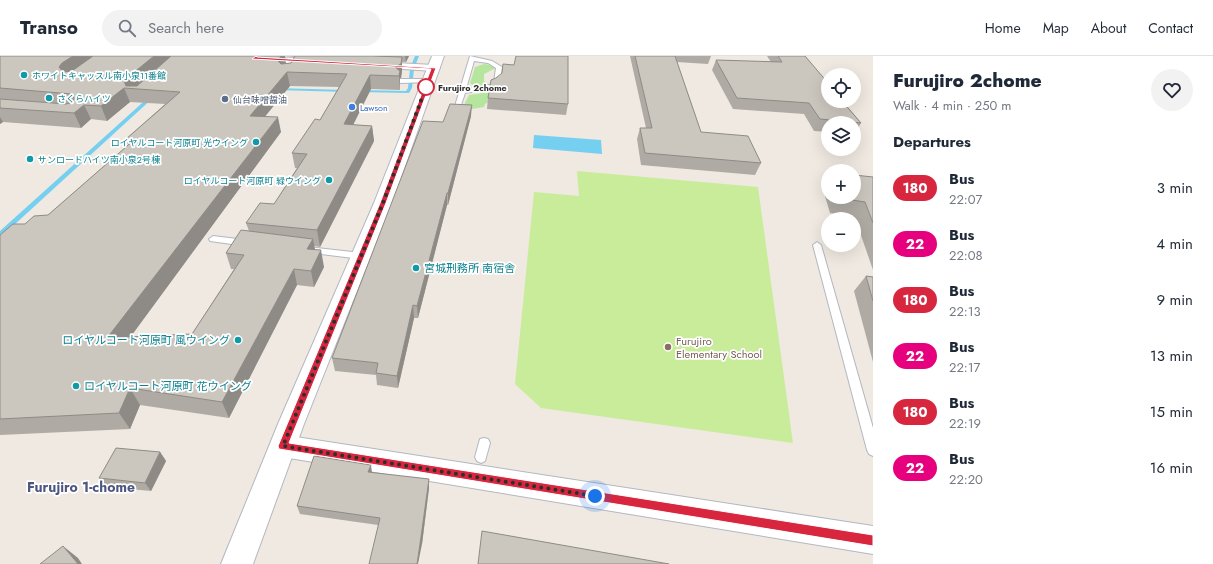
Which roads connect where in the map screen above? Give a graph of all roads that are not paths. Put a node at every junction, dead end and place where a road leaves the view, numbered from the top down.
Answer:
1 (256, 56) edge
2 (473, 58) edge
3 (365, 65) edge
4 (429, 71) edge
5 (288, 74) edge
6 (402, 81) edge
7 (463, 91) junction
8 (465, 110) edge
9 (212, 238) dead end
10 (252, 243) edge
11 (817, 245) dead end
12 (300, 249) edge
13 (361, 256) junction
14 (484, 443) dead end
15 (283, 446) junction
16 (873, 450) edge
17 (481, 457) dead end
18 (873, 540) edge
19 (237, 564) edge

1 - 5 street
2 - 7 lane
2 - 7 lane
3 - 4 street
4 - 6 lane
4 - 13 street
7 - 8 lane
9 - 10 lane
11 - 16 lane
12 - 13 lane
13 - 15 street
14 - 17 lane
15 - 18 street
15 - 19 street

